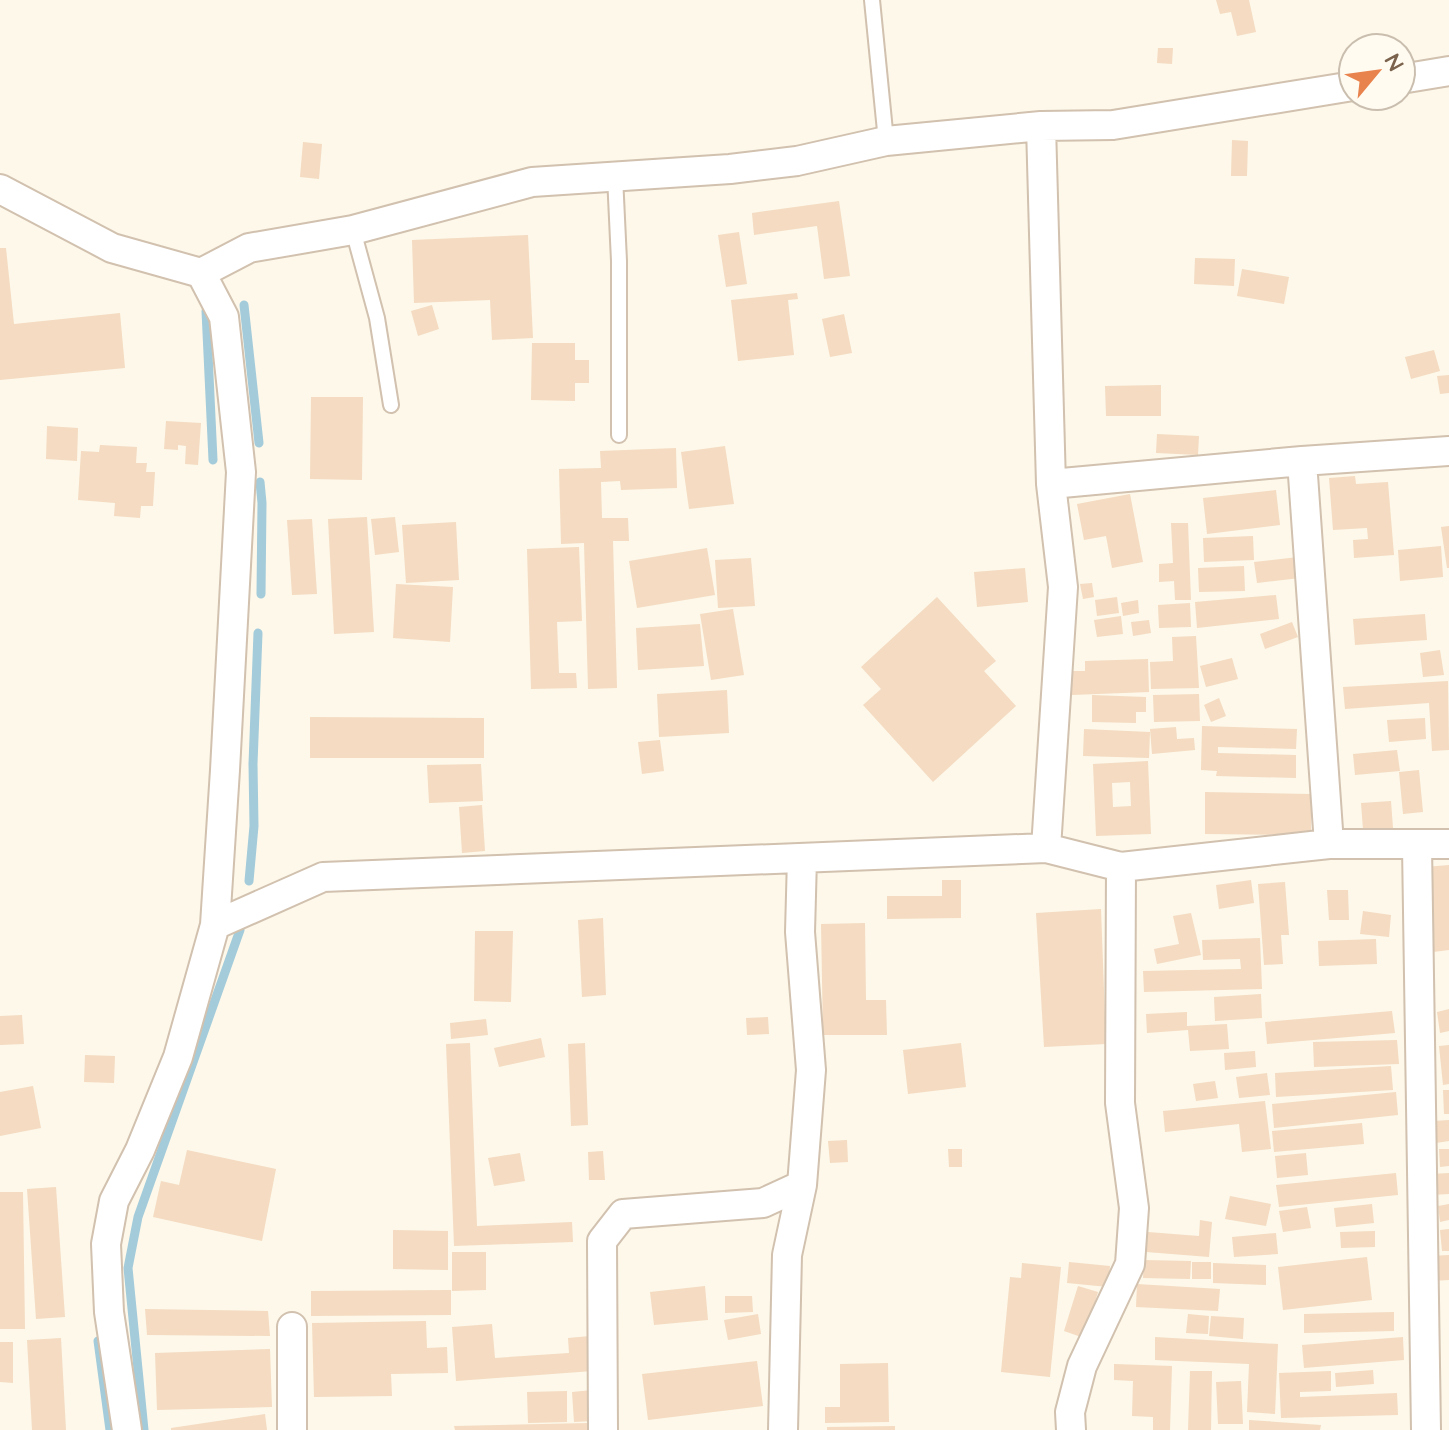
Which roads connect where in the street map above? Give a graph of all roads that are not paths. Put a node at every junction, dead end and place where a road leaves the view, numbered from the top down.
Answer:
1 (872, 0) edge
2 (1449, 71) edge
3 (1417, 76) edge
4 (1337, 89) edge
5 (1041, 126) junction
6 (886, 141) junction
7 (615, 176) junction
8 (0, 189) edge
9 (353, 230) junction
10 (201, 273) junction
11 (391, 405) dead end
12 (619, 435) dead end
13 (1449, 451) edge
14 (1302, 461) junction
15 (1051, 484) junction
16 (1329, 844) junction
17 (1449, 844) edge
18 (1417, 846) junction
19 (1046, 848) junction
20 (802, 858) junction
21 (1121, 867) junction
22 (215, 925) junction
23 (802, 1185) junction
24 (292, 1327) dead end
25 (127, 1430) edge
26 (292, 1430) edge
27 (603, 1430) edge
28 (783, 1430) edge
29 (1071, 1430) edge
30 (1426, 1430) edge

1 - 6 lane
2 - 3 street
4 - 5 street
5 - 6 street
5 - 15 street
6 - 7 street
7 - 9 street
7 - 12 lane
8 - 10 street
9 - 10 street
9 - 11 lane
10 - 22 street
13 - 14 street
14 - 15 street
14 - 16 street
15 - 19 street
16 - 18 street
16 - 21 street
17 - 18 street
18 - 30 street
19 - 20 street
19 - 21 street
20 - 22 street
20 - 23 street
21 - 29 street
22 - 25 street
23 - 27 street
23 - 28 street
24 - 26 street

